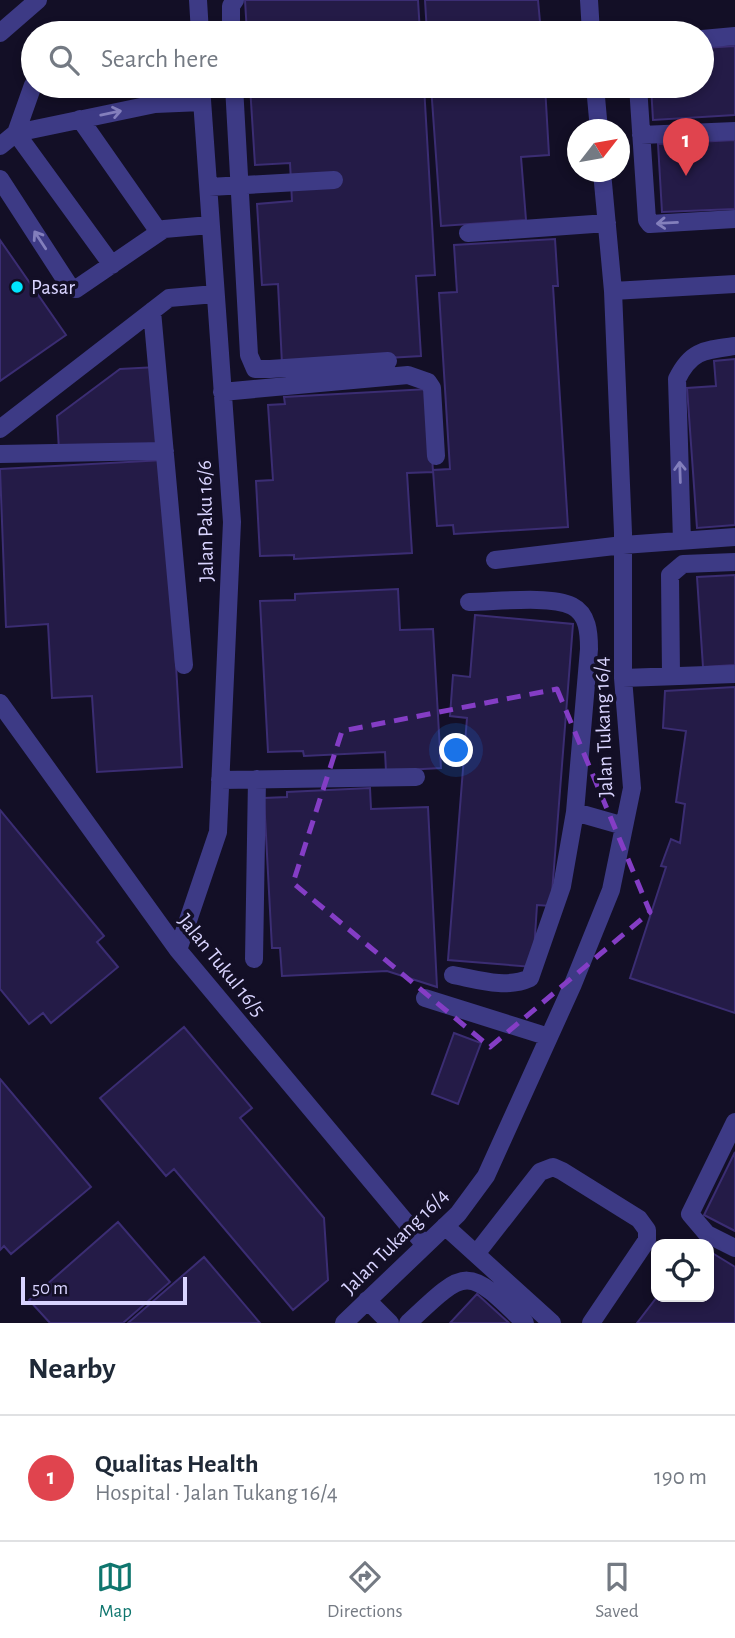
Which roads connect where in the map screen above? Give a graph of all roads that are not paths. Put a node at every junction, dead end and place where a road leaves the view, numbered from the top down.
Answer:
1 (38, 0) edge
2 (198, 0) edge
3 (235, 0) edge
4 (589, 0) edge
5 (199, 21) edge
6 (231, 21) edge
7 (590, 21) edge
8 (0, 33) edge
9 (735, 36) edge
10 (714, 38) edge
11 (28, 98) edge
12 (151, 98) edge
13 (183, 98) edge
14 (202, 98) edge
15 (235, 98) edge
16 (596, 98) edge
17 (639, 98) edge
18 (155, 104) junction
19 (80, 119) junction
20 (598, 119) edge
21 (735, 131) edge
22 (16, 133) junction
23 (641, 135) junction
24 (0, 146) edge
25 (0, 179) edge
26 (334, 180) dead end
27 (603, 182) edge
28 (240, 186) junction
29 (209, 187) junction
30 (735, 219) edge
31 (607, 223) junction
32 (210, 225) junction
33 (159, 232) junction
34 (468, 233) dead end
35 (112, 265) junction
36 (735, 284) edge
37 (613, 291) junction
38 (215, 294) junction
39 (152, 311) junction
40 (735, 346) edge
41 (388, 361) dead end
42 (222, 392) junction
43 (0, 429) edge
44 (165, 451) junction
45 (0, 454) edge
46 (436, 456) dead end
47 (735, 537) edge
48 (682, 541) junction
49 (623, 545) junction
50 (495, 560) dead end
51 (735, 562) edge
52 (469, 602) dead end
53 (184, 665) dead end
54 (735, 674) edge
55 (671, 676) junction
56 (623, 677) junction
57 (0, 703) edge
58 (416, 777) dead end
59 (257, 779) junction
60 (220, 780) junction
61 (575, 812) junction
62 (624, 825) junction
63 (178, 950) junction
64 (254, 959) dead end
65 (453, 975) dead end
66 (425, 998) dead end
67 (549, 1037) junction
68 (735, 1122) edge
69 (445, 1226) junction
70 (424, 1244) junction
71 (735, 1248) edge
72 (476, 1254) junction
73 (367, 1300) junction
74 (344, 1323) edge
75 (390, 1323) edge
76 (408, 1323) edge
77 (525, 1323) edge
78 (552, 1323) edge
79 (591, 1323) edge

1 - 8 street
2 - 5 street
3 - 6 street
4 - 7 street
9 - 10 street
11 - 22 street
12 - 18 street
13 - 18 street
14 - 29 street, Jalan Paku 16/6
15 - 28 street
16 - 20 street
17 - 23 street
19 -> 18 street
19 - 22 street
19 - 33 street
21 - 23 street
22 - 24 street
22 - 35 street
30 -> 23 street
35 -> 25 street
26 - 28 street
27 - 31 street, Jalan Tukang 16/4
28 - 29 street
28 - 41 street
29 - 32 street, Jalan Paku 16/6
31 - 34 street
31 - 37 street, Jalan Tukang 16/4
32 - 33 street
32 - 38 street, Jalan Paku 16/6
33 - 35 street
36 - 37 street
37 - 49 street, Jalan Tukang 16/4
38 - 39 street
38 - 42 street, Jalan Paku 16/6
39 - 43 street
39 - 44 street
48 -> 40 street
42 - 46 street
42 - 60 street, Jalan Paku 16/6
44 - 45 street
44 - 53 street
47 - 48 street
48 - 49 street
49 - 50 street
49 - 56 street, Jalan Tukang 16/4
51 - 55 street
52 - 61 street
54 - 55 street
55 - 56 street
56 - 62 street, Jalan Tukang 16/4
57 - 63 street, Jalan Tukul 16/5
58 - 59 street
59 - 60 street
59 - 64 street
60 - 63 street, Jalan Paku 16/6
61 - 62 street
61 - 65 street
62 - 67 street, Jalan Tukang 16/4
63 - 70 street, Jalan Tukul 16/5
66 - 67 street
67 - 69 street, Jalan Tukang 16/4
68 - 71 street
69 - 70 street, Jalan Tukang 16/4
69 - 72 street
70 - 73 street, Jalan Tukang 16/4
72 - 78 street
72 - 79 street
73 - 74 street, Jalan Tukang 16/4
73 - 75 street
76 - 77 street

